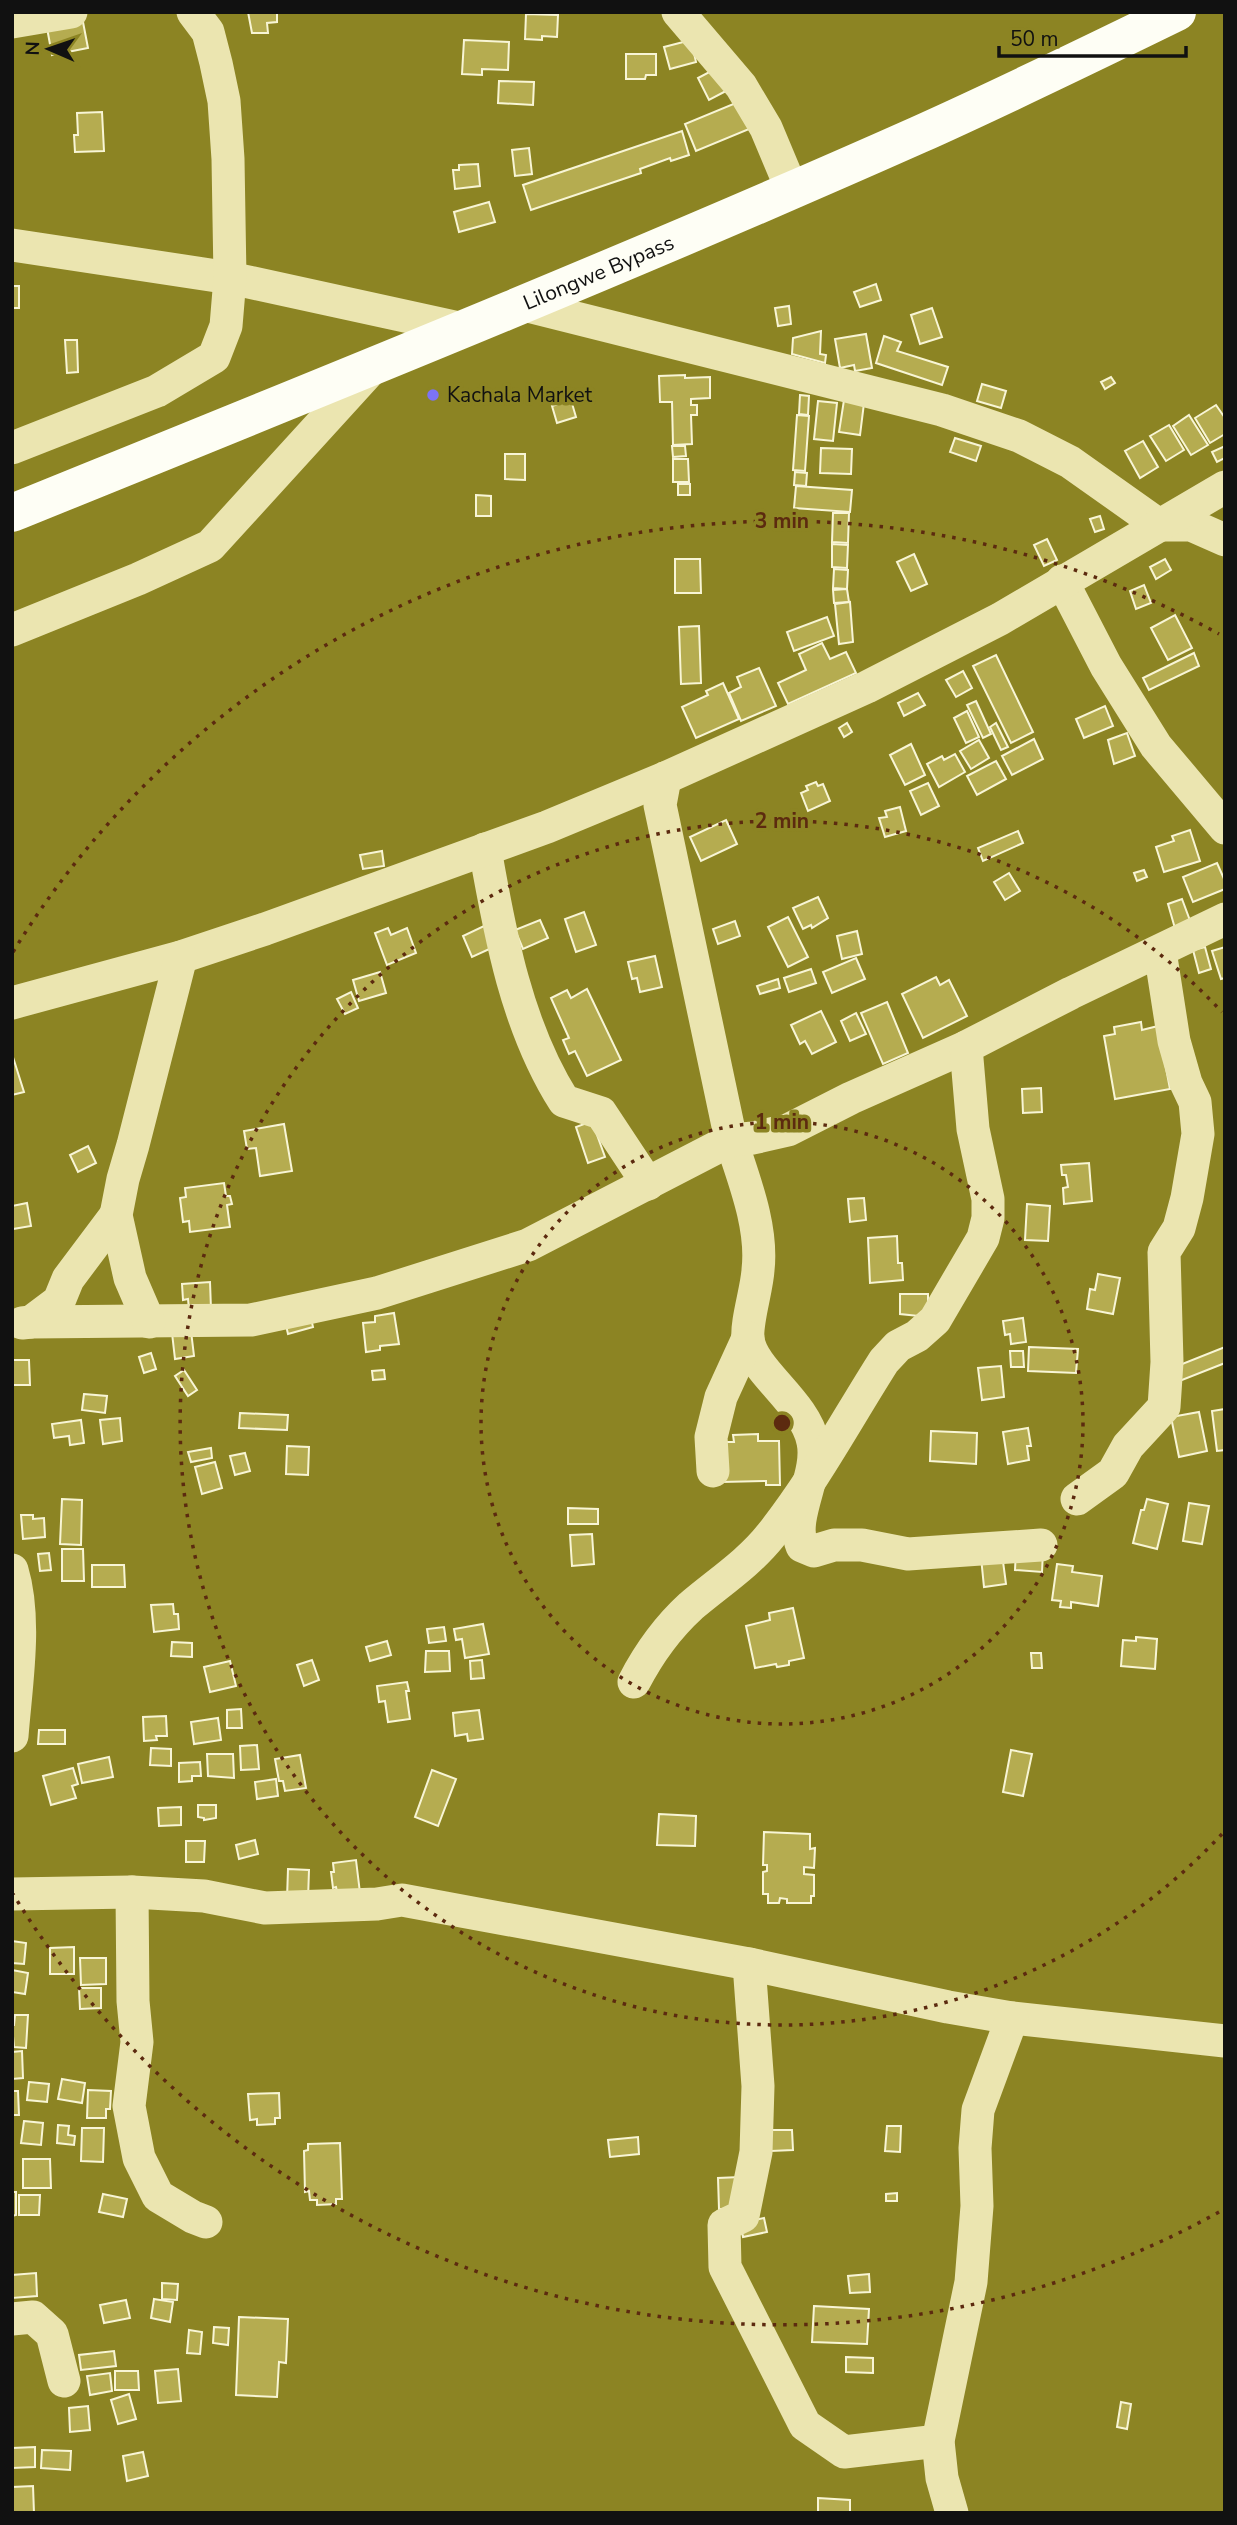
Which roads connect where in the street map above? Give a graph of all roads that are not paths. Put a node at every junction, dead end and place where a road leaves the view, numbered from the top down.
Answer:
1 (71, 12) edge
2 (193, 12) edge
3 (678, 12) edge
4 (1177, 12) edge
5 (12, 22) edge
6 (792, 190) junction
7 (12, 245) edge
8 (230, 278) junction
9 (520, 304) junction
10 (464, 329) junction
11 (375, 365) junction
12 (12, 448) edge
13 (1225, 487) edge
14 (12, 513) edge
15 (1159, 525) junction
16 (1225, 540) edge
17 (1062, 581) junction
18 (12, 630) edge
19 (665, 778) junction
20 (1225, 828) edge
21 (485, 849) junction
22 (1225, 919) edge
23 (1160, 951) junction
24 (181, 957) junction
25 (12, 1003) edge
26 (966, 1047) junction
27 (731, 1140) junction
28 (648, 1184) junction
29 (116, 1215) junction
30 (149, 1322) junction
31 (22, 1323) edge
32 (748, 1338) junction
33 (713, 1471) dead end
34 (810, 1481) junction
35 (1077, 1499) dead end
36 (1041, 1545) dead end
37 (12, 1570) edge
38 (634, 1682) dead end
39 (12, 1736) edge
40 (132, 1892) junction
41 (12, 1894) edge
42 (749, 1964) junction
43 (1012, 2018) junction
44 (1225, 2041) edge
45 (206, 2222) dead end
46 (12, 2319) edge
47 (64, 2381) dead end
48 (938, 2441) junction
49 (952, 2513) edge

1 - 5 street
2 - 8 street
3 - 6 street
4 - 6 main road, Lilongwe Bypass
6 - 9 main road, Lilongwe Bypass
7 - 8 street
8 - 10 street
8 - 12 street
9 - 10 main road, Lilongwe Bypass
9 - 15 street
10 - 11 main road, Lilongwe Bypass
11 - 14 main road, Lilongwe Bypass
11 - 18 street
13 - 15 street
15 - 16 street
15 - 17 street
17 - 19 street
17 - 20 street
19 - 21 street
19 - 27 street
21 - 24 street
21 - 28 street
22 - 23 street
23 - 26 street
23 - 35 street
24 - 25 street
24 - 29 street
26 - 27 street
26 - 34 street
27 - 28 street
27 - 32 street
28 - 30 street
29 - 30 street
29 - 31 street
30 - 31 street
32 - 33 street
32 - 34 street
34 - 36 street
34 - 38 street
37 - 39 street
40 - 41 street
40 - 42 street
40 - 45 street
42 - 43 street
42 - 48 street
43 - 44 street
43 - 48 street
46 - 47 street
48 - 49 street

